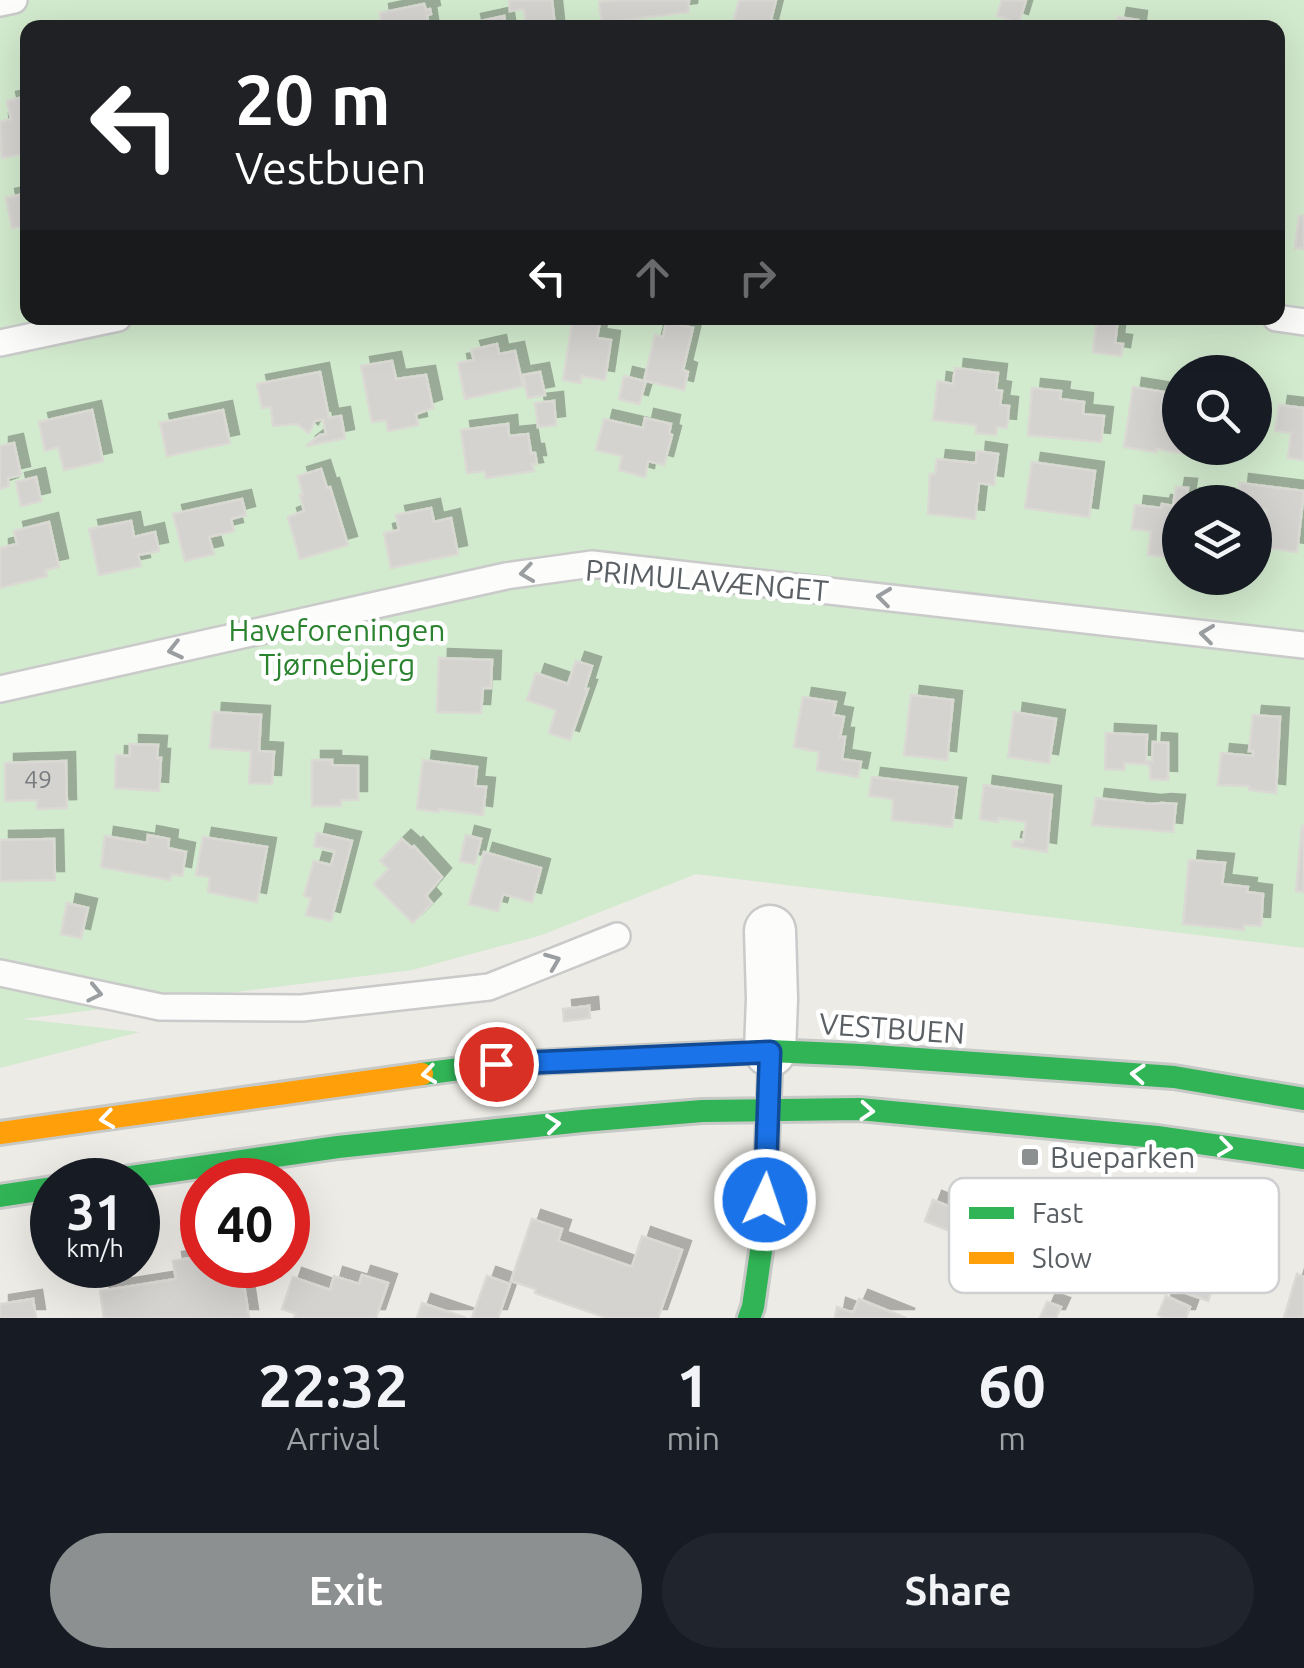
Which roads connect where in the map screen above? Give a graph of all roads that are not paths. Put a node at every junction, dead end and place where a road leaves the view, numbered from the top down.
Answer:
1 (14, 0) edge
2 (0, 3) edge
3 (85, 325) edge
4 (0, 343) edge
5 (1304, 645) edge
6 (0, 688) edge
7 (770, 931) dead end
8 (617, 936) dead end
9 (0, 973) edge
10 (770, 1052) junction
11 (1304, 1099) edge
12 (769, 1110) junction
13 (0, 1134) edge
14 (1304, 1158) edge
15 (160, 1173) edge
16 (30, 1191) edge
17 (0, 1196) edge
18 (749, 1318) edge

1 - 2 lane
3 - 4 lane
5 -> 6 lane, PRIMULAVÆNGET
7 - 10 street
9 -> 8 lane
11 -> 10 street, VESTBUEN
10 - 12 street
10 -> 13 street, VESTBUEN
12 -> 14 street
15 -> 12 street
12 - 18 street
16 - 17 street

